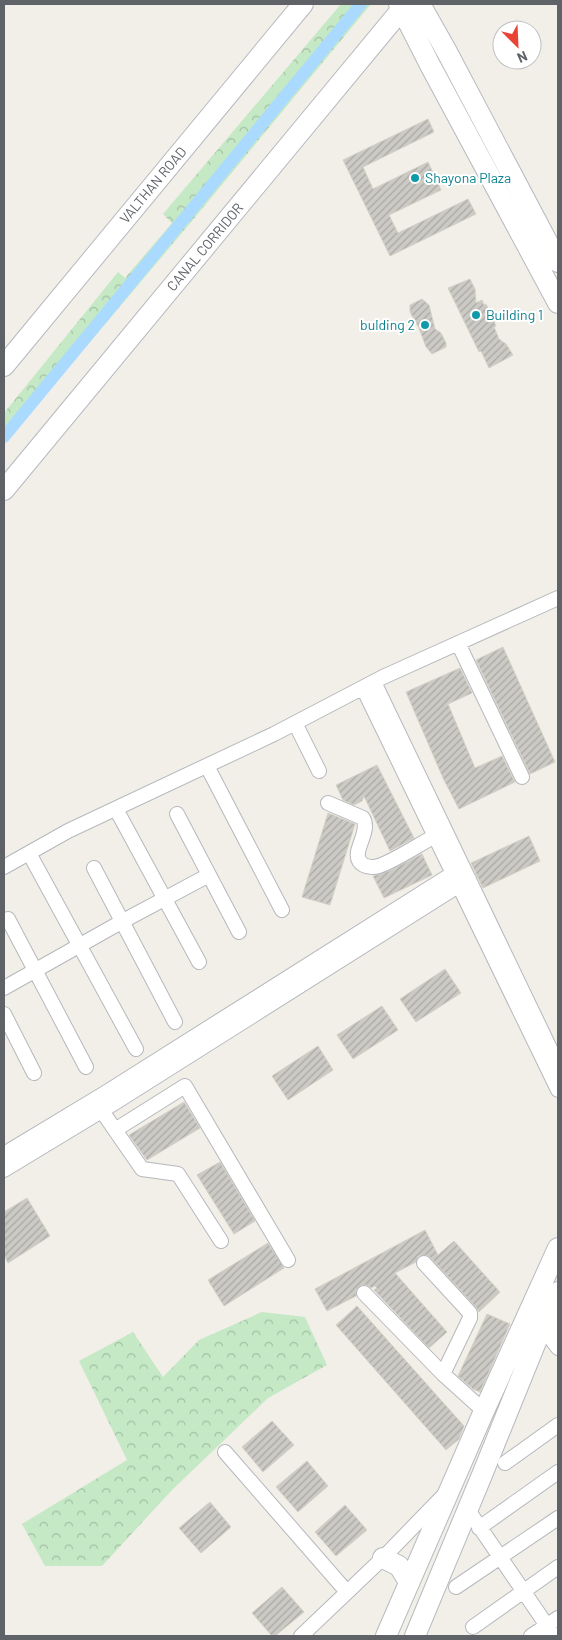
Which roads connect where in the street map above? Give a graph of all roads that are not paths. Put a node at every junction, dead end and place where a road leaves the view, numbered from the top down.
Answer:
1 (303, 4) edge
2 (407, 5) edge
3 (558, 262) edge
4 (558, 303) edge
5 (4, 366) edge
6 (4, 490) edge
7 (558, 598) edge
8 (458, 643) junction
9 (369, 685) junction
10 (295, 723) junction
11 (207, 766) junction
12 (319, 771) dead end
13 (522, 777) dead end
14 (328, 803) dead end
15 (116, 809) junction
16 (177, 814) dead end
17 (435, 836) junction
18 (29, 853) junction
19 (4, 867) edge
20 (94, 868) dead end
21 (209, 875) junction
22 (461, 876) junction
23 (165, 898) junction
24 (282, 910) dead end
25 (8, 919) dead end
26 (123, 921) junction
27 (239, 932) dead end
28 (79, 945) junction
29 (199, 962) dead end
30 (36, 969) junction
31 (4, 988) edge
32 (4, 1014) edge
33 (175, 1022) dead end
34 (136, 1049) dead end
35 (558, 1065) edge
36 (86, 1067) dead end
37 (34, 1073) dead end
38 (558, 1090) edge
39 (102, 1111) junction
40 (115, 1130) junction
41 (4, 1154) edge
42 (4, 1170) edge
43 (221, 1241) dead end
44 (558, 1248) edge
45 (288, 1260) dead end
46 (424, 1263) dead end
47 (558, 1292) edge
48 (364, 1293) dead end
49 (549, 1329) edge
50 (558, 1348) edge
51 (443, 1374) junction
52 (484, 1411) junction
53 (558, 1425) edge
54 (225, 1452) dead end
55 (505, 1463) dead end
56 (459, 1468) junction
57 (558, 1472) edge
58 (482, 1475) junction
59 (451, 1488) junction
60 (468, 1510) junction
61 (558, 1518) edge
62 (479, 1528) junction
63 (498, 1557) junction
64 (383, 1558) junction
65 (558, 1567) edge
66 (409, 1582) junction
67 (456, 1587) dead end
68 (522, 1591) junction
69 (347, 1592) junction
70 (558, 1618) edge
71 (472, 1627) dead end
72 (550, 1631) edge
73 (301, 1636) edge
74 (386, 1636) edge
75 (415, 1636) edge
76 (531, 1636) edge

1 - 5 street, VALTHAN ROAD
2 - 3 street
2 - 4 street
2 - 6 street, CANAL CORRIDOR
7 - 8 street
8 - 9 street
8 - 13 street
9 - 10 street
9 - 17 street
9 - 22 street
10 - 11 street
10 - 12 street
11 - 15 street
11 - 24 street
14 - 17 street
15 - 18 street
15 - 23 street
16 - 21 street
17 - 22 street
18 - 19 street
18 - 28 street
20 - 26 street
21 - 23 street
21 - 27 street
22 - 35 street
22 - 38 street
22 - 39 street
22 - 41 street
23 - 26 street
23 - 29 street
25 - 30 street
26 - 28 street
26 - 33 street
28 - 30 street
28 - 34 street
30 - 31 street
30 - 36 street
32 - 37 street
39 - 40 street
39 - 42 street
40 - 43 street
40 - 45 street
44 - 52 street
46 - 51 street
47 - 49 street
48 - 51 street
49 - 50 street
49 - 58 street
51 - 52 street
52 - 56 street
53 - 55 street
54 - 69 street
56 - 58 street
56 - 59 street
57 - 62 street
58 - 60 street
59 - 64 street
59 - 66 street
60 - 62 street
60 - 75 street
61 - 63 street
62 - 63 street
63 - 67 street
63 - 68 street
64 - 66 street
64 - 69 street
65 - 68 street
66 - 74 street
68 - 71 street
68 - 72 street
69 - 73 street
70 - 72 street
72 - 76 street

